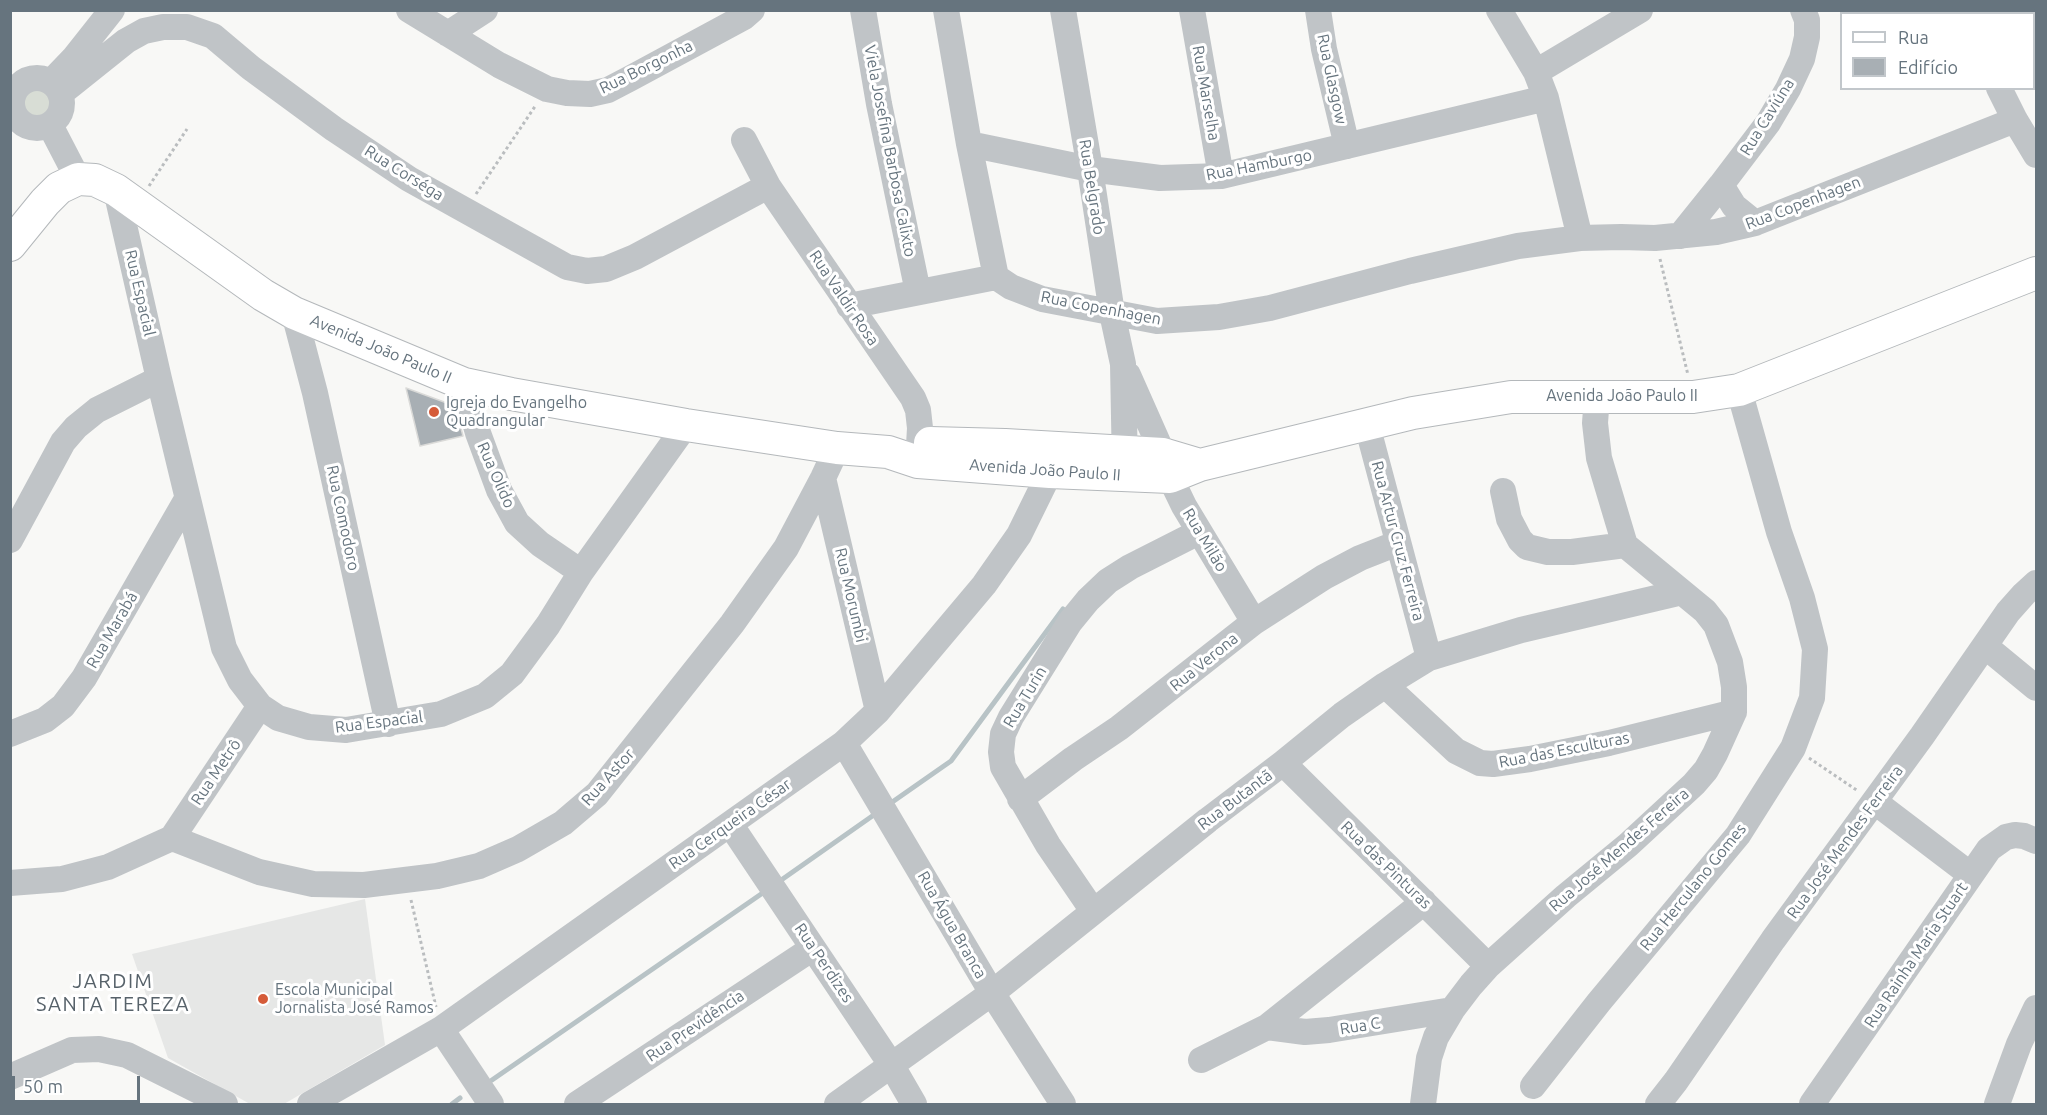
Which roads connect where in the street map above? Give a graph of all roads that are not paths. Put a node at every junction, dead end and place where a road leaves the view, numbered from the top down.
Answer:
1 (112, 10) edge
2 (409, 10) edge
3 (485, 10) edge
4 (752, 10) edge
5 (863, 10) edge
6 (946, 10) edge
7 (1063, 10) edge
8 (1192, 10) edge
9 (1318, 10) edge
10 (1499, 10) edge
11 (1640, 10) edge
12 (1803, 10) edge
13 (448, 34) junction
14 (1536, 72) junction
15 (56, 88) junction
16 (2000, 90) edge
17 (12, 92) edge
18 (1546, 98) junction
19 (2015, 120) junction
20 (50, 125) junction
21 (15, 126) edge
22 (744, 140) dead end
23 (969, 144) junction
24 (1347, 146) junction
25 (2037, 155) edge
26 (1090, 169) junction
27 (1221, 176) junction
28 (78, 178) junction
29 (1722, 185) junction
30 (768, 186) junction
31 (126, 197) junction
32 (1755, 223) junction
33 (1667, 237) junction
34 (1580, 238) junction
35 (10, 245) edge
36 (996, 276) junction
37 (2034, 277) edge
38 (918, 292) junction
39 (849, 306) junction
40 (294, 313) junction
41 (1112, 313) junction
42 (1123, 364) junction
43 (159, 379) junction
44 (464, 384) junction
45 (1739, 390) junction
46 (1597, 396) junction
47 (686, 425) junction
48 (1367, 425) junction
49 (837, 448) junction
50 (919, 452) junction
51 (1051, 460) junction
52 (1125, 464) junction
53 (1166, 466) junction
54 (823, 478) junction
55 (1503, 491) dead end
56 (188, 499) junction
57 (1199, 532) junction
58 (10, 540) edge
59 (1398, 543) junction
60 (1625, 545) junction
61 (581, 572) junction
62 (2037, 583) edge
63 (1682, 592) junction
64 (1254, 622) junction
65 (1984, 646) junction
66 (1429, 658) junction
67 (1385, 685) junction
68 (2037, 688) edge
69 (260, 706) junction
70 (878, 711) junction
71 (1734, 712) junction
72 (388, 724) junction
73 (10, 734) edge
74 (844, 743) junction
75 (1283, 763) junction
76 (1020, 799) junction
77 (1875, 802) junction
78 (730, 824) junction
79 (172, 838) junction
80 (2037, 841) edge
81 (1971, 875) junction
82 (10, 883) edge
83 (1424, 902) junction
84 (1093, 911) junction
85 (813, 948) junction
86 (1488, 966) junction
87 (992, 993) junction
88 (2037, 1008) edge
89 (1452, 1010) junction
90 (1267, 1027) junction
91 (441, 1029) junction
92 (1201, 1060) dead end
93 (892, 1066) junction
94 (10, 1077) edge
95 (1533, 1086) dead end
96 (1678, 1093) edge
97 (225, 1104) edge
98 (310, 1104) edge
99 (491, 1104) edge
100 (577, 1104) edge
101 (837, 1104) edge
102 (914, 1104) edge
103 (1063, 1104) edge
104 (1423, 1104) edge
105 (1658, 1104) edge
106 (1812, 1104) edge
107 (1997, 1104) edge

1 - 15 street
2 - 13 street, Rua Borgonha
3 - 13 street
4 - 13 street, Rua Borgonha
5 - 38 street, Viela Josefina Barbosa Calixto
6 - 23 street
7 - 26 street, Rua Belgrado
8 - 27 street, Rua Marselha
9 - 24 street, Rua Glasgow
10 - 14 street
11 - 14 street
12 - 29 street, Rua Caviúna
14 - 18 street
15 - 17 street
15 - 20 street
15 - 30 street, Rua Corséga
16 - 19 street
17 - 21 street
18 - 24 street, Rua Hamburgo
18 - 34 street
19 - 25 street
19 - 32 street, Rua Copenhagen
20 - 21 street
20 - 28 street
22 - 30 street, Rua Valdir Rosa
23 - 26 street, Rua Hamburgo
23 - 36 street
24 - 27 street, Rua Hamburgo
26 - 27 street, Rua Hamburgo
26 - 41 street, Rua Belgrado
28 - 31 main road, Avenida João Paulo II
28 - 35 main road
29 - 32 street
29 - 33 street, Rua Caviúna
30 - 39 street, Rua Valdir Rosa
31 - 40 main road, Avenida João Paulo II
31 - 43 street, Rua Espacial
32 - 33 street, Rua Copenhagen
33 - 34 street, Rua Copenhagen
34 - 41 street, Rua Copenhagen
36 - 38 street
36 - 41 street, Rua Copenhagen
37 - 45 main road, Avenida João Paulo II
38 - 39 street
39 - 50 street, Rua Valdir Rosa
40 - 44 main road, Avenida João Paulo II
40 - 72 street, Rua Comodoro
41 - 42 street, Rua Belgrado
42 - 52 street, Rua Belgrado
42 - 53 street, Rua Belgrado
43 - 56 street, Rua Espacial
43 - 58 street
44 - 47 main road, Avenida João Paulo II
44 - 61 street, Rua Olido
45 - 46 main road, Avenida João Paulo II
45 - 95 street, Rua Herculano Gomes
46 - 48 main road, Avenida João Paulo II
46 - 60 street
47 - 49 main road, Avenida João Paulo II
47 - 61 street, Rua Espacial
48 - 53 main road, Avenida João Paulo II
48 - 59 street, Rua Artur Cruz Ferreira
49 - 50 main road, Avenida João Paulo II
49 - 54 street, Rua Astor
50 - 51 main road, Avenida João Paulo II
51 - 52 main road, Avenida João Paulo II
51 - 70 street, Rua Cerqueira César
52 - 53 main road, Avenida João Paulo II
53 - 57 street, Rua Milão
54 - 70 street, Rua Morumbi
54 - 79 street, Rua Astor
55 - 60 street
56 - 69 street, Rua Espacial
56 - 73 street, Rua Marabá
57 - 64 street, Rua Milão
57 - 76 street, Rua Turin
59 - 64 street, Rua Verona
59 - 66 street, Rua Artur Cruz Ferreira
60 - 63 street, Rua José Mendes Fereira
61 - 72 street, Rua Espacial
62 - 65 street, Rua José Mendes Ferreira
63 - 66 street, Rua Butantã
63 - 71 street, Rua José Mendes Fereira
64 - 76 street, Rua Verona
65 - 68 street
65 - 77 street, Rua José Mendes Ferreira
66 - 67 street, Rua Butantã
67 - 71 street, Rua das Esculturas
67 - 75 street, Rua Butantã
69 - 72 street, Rua Espacial
69 - 79 street, Rua Metrô
70 - 74 street, Rua Cerqueira César
71 - 86 street, Rua José Mendes Fereira
74 - 78 street, Rua Cerqueira César
74 - 87 street, Rua Água Branca
75 - 83 street, Rua das Pinturas
75 - 84 street, Rua Butantã
76 - 84 street, Rua Turin
77 - 81 street
77 - 96 street, Rua José Mendes Ferreira
78 - 85 street, Rua Perdizes
78 - 91 street, Rua Cerqueira César
79 - 82 street
80 - 81 street, Rua Rainha Maria Stuart
81 - 106 street, Rua Rainha Maria Stuart
83 - 86 street, Rua das Pinturas
83 - 90 street
84 - 87 street, Rua Butantã
85 - 93 street, Rua Perdizes
85 - 100 street, Rua Previdência
86 - 89 street, Rua José Mendes Fereira
87 - 93 street, Rua Butantã
87 - 103 street, Rua Água Branca
88 - 107 street
89 - 90 street, Rua C
89 - 104 street, Rua José Mendes Fereira
90 - 92 street
91 - 98 street, Rua Cerqueira César
91 - 99 street
93 - 101 street, Rua Butantã
93 - 102 street, Rua Perdizes
94 - 97 street
96 - 105 street, Rua José Mendes Ferreira

